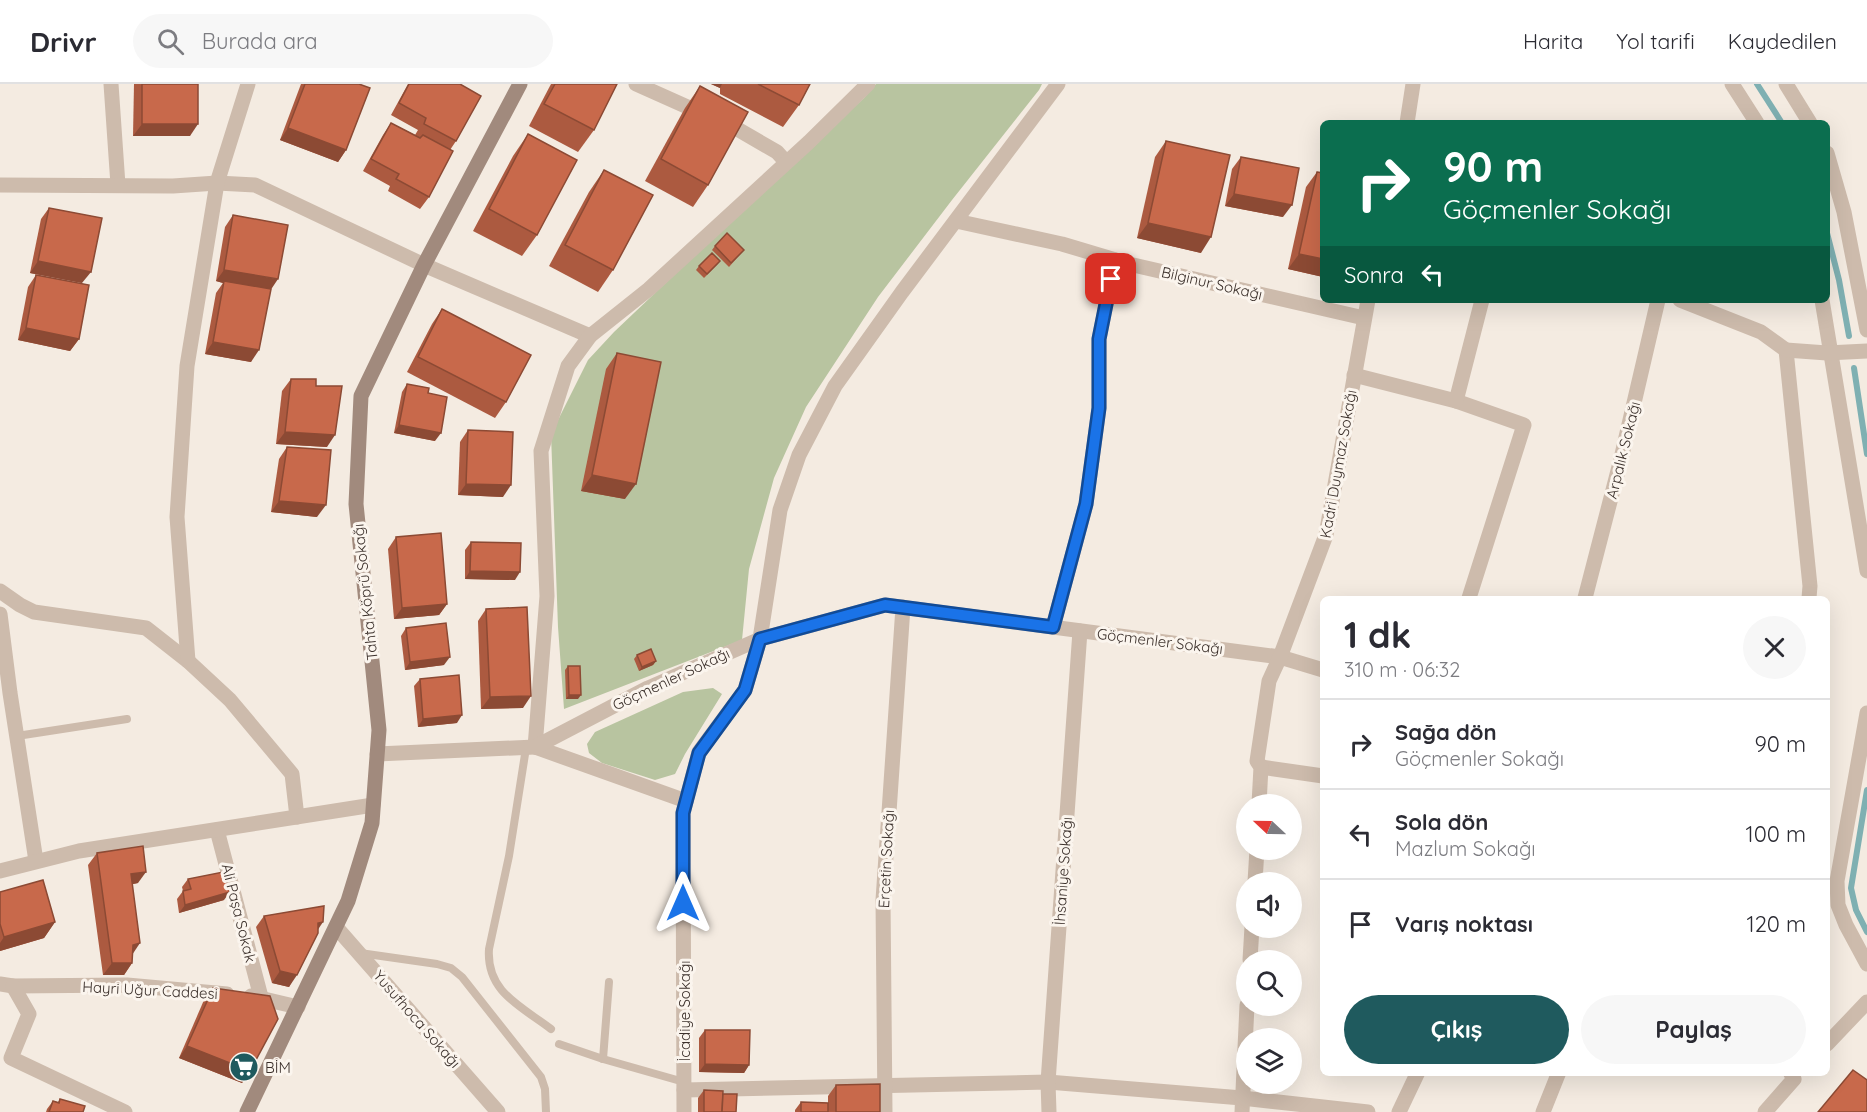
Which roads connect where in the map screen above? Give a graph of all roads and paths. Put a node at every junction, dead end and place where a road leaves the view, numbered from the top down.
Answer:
1 (111, 84) edge
2 (248, 84) edge
3 (520, 84) edge
4 (636, 84) edge
5 (868, 84) edge
6 (1058, 84) edge
7 (1413, 84) edge
8 (1732, 84) edge
9 (1786, 84) edge
10 (1407, 120) edge
11 (1755, 120) edge
12 (1808, 120) edge
13 (786, 162) junction
14 (1830, 163) edge
15 (217, 183) junction
16 (0, 184) edge
17 (118, 185) junction
18 (956, 221) junction
19 (1115, 260) junction
20 (424, 265) junction
21 (1367, 303) edge
22 (1481, 303) edge
23 (1657, 303) edge
24 (1688, 303) edge
25 (1823, 303) edge
26 (1364, 318) junction
27 (1867, 330) edge
28 (590, 336) junction
29 (1786, 350) junction
30 (1867, 351) edge
31 (1831, 352) junction
32 (1354, 375) junction
33 (1456, 401) junction
34 (1867, 571) edge
35 (0, 591) edge
36 (1470, 596) edge
37 (1586, 596) edge
38 (1809, 596) edge
39 (903, 607) junction
40 (0, 614) edge
41 (1053, 627) junction
42 (1080, 631) junction
43 (760, 639) junction
44 (1280, 657) junction
45 (188, 661) junction
46 (1320, 669) edge
47 (5, 693) edge
48 (1867, 713) edge
49 (127, 719) dead end
50 (17, 736) junction
51 (530, 747) junction
52 (377, 754) junction
53 (1261, 767) junction
54 (1320, 776) edge
55 (1260, 794) edge
56 (686, 801) junction
57 (374, 805) junction
58 (297, 817) junction
59 (218, 830) junction
60 (36, 861) junction
61 (0, 871) edge
62 (336, 927) junction
63 (359, 953) junction
64 (1867, 964) edge
65 (609, 982) dead end
66 (6, 985) edge
67 (261, 997) junction
68 (1867, 1002) edge
69 (298, 1007) junction
70 (1246, 1016) edge
71 (550, 1029) dead end
72 (1830, 1041) edge
73 (559, 1044) dead end
74 (5, 1055) edge
75 (603, 1059) junction
76 (1416, 1076) edge
77 (1557, 1076) edge
78 (1794, 1076) edge
79 (1048, 1082) junction
80 (684, 1086) junction
81 (884, 1086) junction
82 (1242, 1105) edge
83 (125, 1112) edge
84 (247, 1112) edge
85 (498, 1112) edge
86 (546, 1112) edge
87 (684, 1112) edge
88 (885, 1112) edge
89 (1048, 1112) edge
90 (1368, 1112) edge
91 (1399, 1112) edge
92 (1543, 1112) edge
93 (1765, 1112) edge

1 - 17 street
2 - 15 street
3 - 20 street, Tahta Köprü Sokağı
4 - 13 street
5 - 13 street
6 - 18 street, İcadiye Sokağı
7 - 10 street
8 - 11 street
9 - 12 street
13 - 28 street
14 - 27 street
15 - 17 street
15 - 20 street
15 - 45 street
16 - 17 street
18 - 19 street, Bilginur Sokağı
18 - 43 street, İcadiye Sokağı
19 - 26 street, Bilginur Sokağı
19 - 41 street
20 - 28 street
20 - 52 street, Tahta Köprü Sokağı
21 - 26 street, Kadri Duymaz Sokağı
22 - 33 street
23 - 37 street, Arpalık Sokağı
24 - 29 street
25 - 31 street
26 - 32 street, Kadri Duymaz Sokağı
28 - 51 street
29 - 31 street
29 - 38 street
30 - 31 street
31 - 34 street
32 - 33 street
32 - 44 street, Kadri Duymaz Sokağı
33 - 36 street
35 - 45 street
39 - 41 street, Göçmenler Sokağı
39 - 43 street, Göçmenler Sokağı
39 - 81 street, Erçetin Sokağı
40 - 47 street
41 - 42 street, Göçmenler Sokağı
42 - 44 street, Göçmenler Sokağı
42 - 79 street, İhsaniye Sokağı
43 - 51 street, Göçmenler Sokağı
43 - 56 street, İcadiye Sokağı
44 - 46 street, Göçmenler Sokağı
44 - 53 street, Kadri Duymaz Sokağı
45 - 58 street
47 - 50 street
48 - 64 street
49 - 50 lane
50 - 60 street
51 - 52 street, Göçmenler Sokağı
51 - 56 street
51 - 71 lane
52 - 57 street, Tahta Köprü Sokağı
53 - 54 street
53 - 55 street, Kadri Duymaz Sokağı
56 - 80 street, İcadiye Sokağı
57 - 58 street
57 - 62 street, Tahta Köprü Sokağı
58 - 59 street
59 - 60 street
59 - 67 street, Ali Paşa Sokak
60 - 61 street
62 - 63 street, Yusufhoca Sokağı
62 - 69 street, Tahta Köprü Sokağı
63 - 85 street, Yusufhoca Sokağı
63 - 86 lane
65 - 75 lane
66 - 67 street, Hayri Uğur Caddesi
66 - 74 street
67 - 69 street, Hayri Uğur Caddesi
68 - 72 street
69 - 84 street, Tahta Köprü Sokağı
70 - 82 street
73 - 75 lane
74 - 83 street
75 - 80 lane
76 - 91 street
77 - 92 street
78 - 93 street
79 - 81 street
79 - 82 street
79 - 89 street, İhsaniye Sokağı
80 - 81 street
80 - 87 street, İcadiye Sokağı
81 - 88 street, Erçetin Sokağı
82 - 90 street

